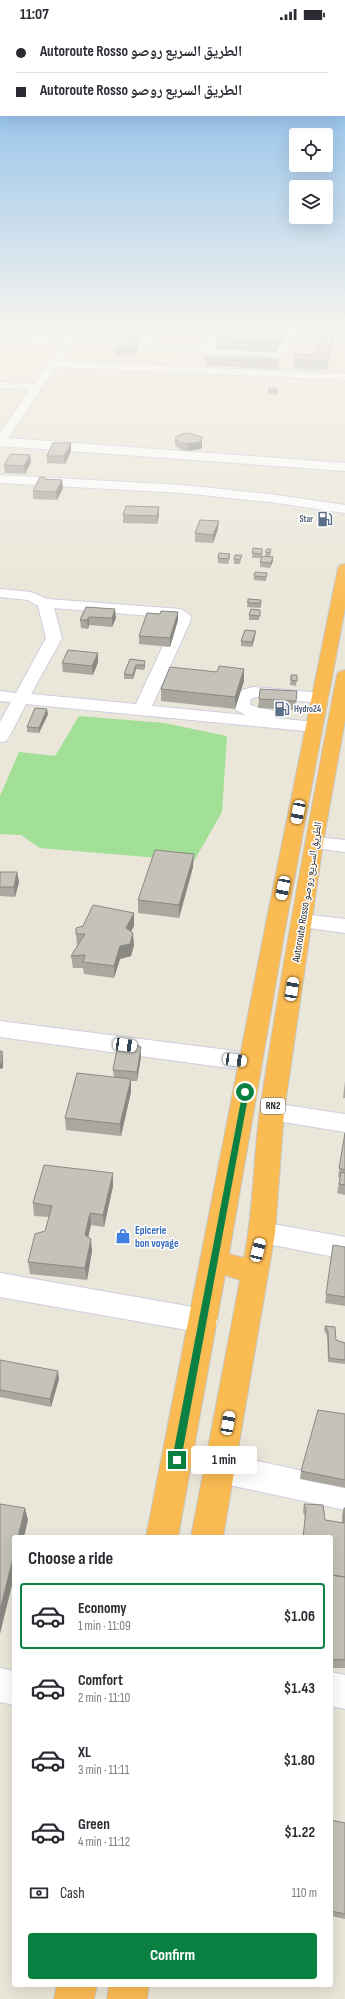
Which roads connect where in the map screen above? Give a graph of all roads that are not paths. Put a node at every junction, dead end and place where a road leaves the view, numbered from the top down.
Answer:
1 (14, 420) edge
2 (0, 441) edge
3 (345, 467) edge
4 (0, 479) edge
5 (345, 509) edge
6 (345, 568) edge
7 (0, 593) edge
8 (44, 603) junction
9 (345, 675) edge
10 (0, 696) edge
11 (20, 698) junction
12 (142, 709) junction
13 (317, 715) junction
14 (0, 737) edge
15 (314, 843) junction
16 (345, 846) edge
17 (302, 921) junction
18 (345, 926) edge
19 (0, 1029) edge
20 (251, 1062) junction
21 (272, 1112) junction
22 (345, 1123) edge
23 (262, 1233) junction
24 (345, 1248) edge
25 (214, 1261) junction
26 (254, 1272) junction
27 (0, 1285) edge
28 (204, 1321) junction
29 (220, 1468) junction
30 (345, 1495) edge
31 (162, 1535) edge
32 (207, 1535) edge
33 (0, 1685) edge
34 (12, 1688) edge
35 (333, 1689) edge
36 (345, 1692) edge
37 (77, 1987) edge
38 (129, 1987) edge
39 (74, 1999) edge
40 (126, 1999) edge

1 - 2 street
2 - 3 street
4 - 5 street
6 - 13 highway, Autoroute Rosso الطريق السريع روصو
7 - 8 street
8 - 11 street
8 - 12 street
9 - 15 highway, Autoroute Rosso الطريق السريع روصو / RN2
10 - 11 street
11 - 12 street
11 - 14 street
12 - 13 street
13 - 20 highway, Autoroute Rosso الطريق السريع روصو
15 - 16 street
15 - 17 highway, Autoroute Rosso الطريق السريع روصو / RN2
17 - 18 street
17 - 21 highway, Autoroute Rosso الطريق السريع روصو / RN2
19 - 20 street
20 - 25 highway, Autoroute Rosso الطريق السريع روصو
21 - 22 street
21 - 23 highway, Autoroute Rosso الطريق السريع روصو / RN2
23 - 24 street
23 - 26 highway, Autoroute Rosso الطريق السريع روصو / RN2
25 - 26 highway
25 - 28 highway, Autoroute Rosso الطريق السريع روصو
26 - 29 highway, Autoroute Rosso الطريق السريع روصو / RN2
27 - 28 street
28 - 31 highway, Autoroute Rosso الطريق السريع روصو
29 - 30 street
29 - 32 highway, Autoroute Rosso الطريق السريع روصو / RN2
33 - 34 street
35 - 36 street
37 - 39 highway
38 - 40 highway

